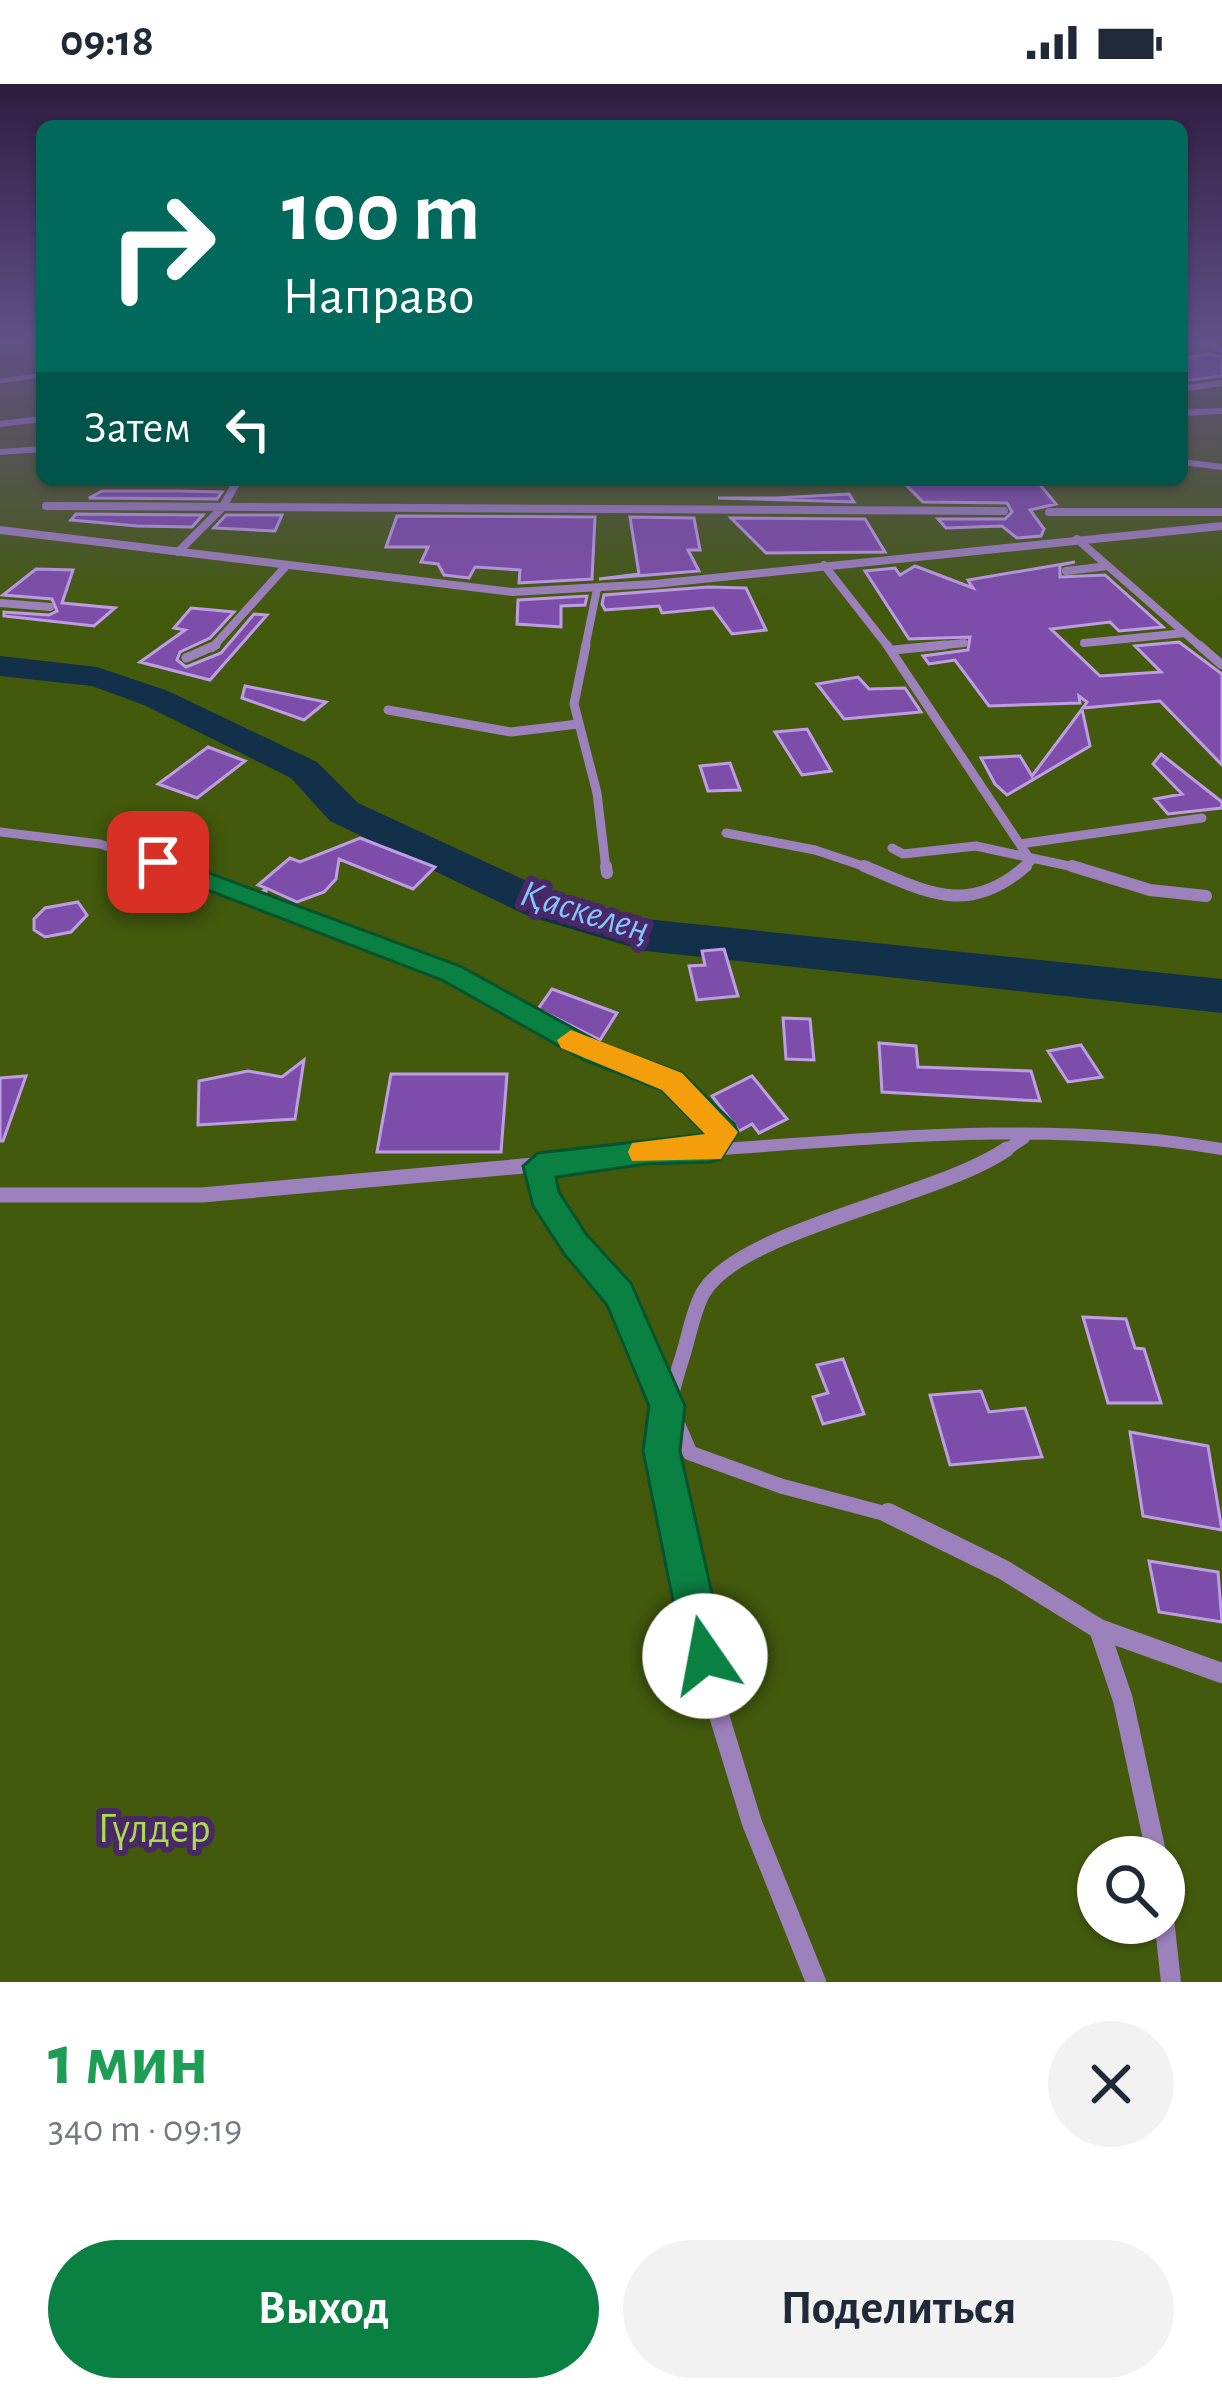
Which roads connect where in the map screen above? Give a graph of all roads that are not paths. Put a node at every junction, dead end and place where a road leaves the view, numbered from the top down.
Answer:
1 (36, 449) edge
2 (0, 452) edge
3 (1188, 463) edge
4 (1222, 467) edge
5 (235, 486) edge
6 (46, 506) dead end
7 (222, 508) junction
8 (1004, 511) dead end
9 (1049, 512) dead end
10 (1222, 512) edge
11 (1222, 526) edge
12 (0, 530) edge
13 (1077, 539) junction
14 (178, 552) junction
15 (824, 565) junction
16 (286, 566) junction
17 (1108, 566) junction
18 (1066, 571) dead end
19 (597, 589) junction
20 (0, 603) edge
21 (50, 607) dead end
22 (1185, 633) junction
23 (964, 643) dead end
24 (1084, 643) dead end
25 (893, 650) junction
26 (186, 658) dead end
27 (1222, 665) edge
28 (388, 710) dead end
29 (578, 724) junction
30 (1202, 818) dead end
31 (0, 832) edge
32 (726, 833) dead end
33 (1020, 844) junction
34 (892, 848) dead end
35 (1031, 861) junction
36 (607, 873) dead end
37 (194, 878) junction
38 (1206, 896) dead end
39 (163, 902) dead end
40 (1024, 1138) junction
41 (1222, 1149) edge
42 (711, 1150) junction
43 (538, 1166) junction
44 (0, 1195) edge
45 (667, 1406) junction
46 (1099, 1629) junction
47 (1222, 1673) edge
48 (1154, 1836) edge
49 (1167, 1944) edge
50 (816, 1982) edge
51 (1171, 1982) edge

1 - 2 street
3 - 4 street
5 - 7 street
6 - 7 street
7 - 8 street
7 - 14 street
9 - 10 street
11 - 13 street
12 - 14 street
13 - 15 street
13 - 17 street
14 - 16 street
15 - 19 street
15 - 25 street
16 - 19 street
16 - 26 street
17 - 18 street
17 - 22 street
19 - 29 street
20 - 21 street
22 - 24 street
22 - 27 street
23 - 25 street
25 - 33 street
28 - 29 street
29 - 36 street
30 - 33 street
31 - 37 street
32 - 35 street
33 - 35 street
34 - 35 street
35 - 38 street
37 - 39 street
37 - 42 street
40 - 41 street
40 - 42 street
40 - 45 street
42 - 43 street
43 - 44 street
43 - 45 street
45 - 46 street
45 - 50 street
46 - 47 street
46 - 48 street
49 - 51 street

